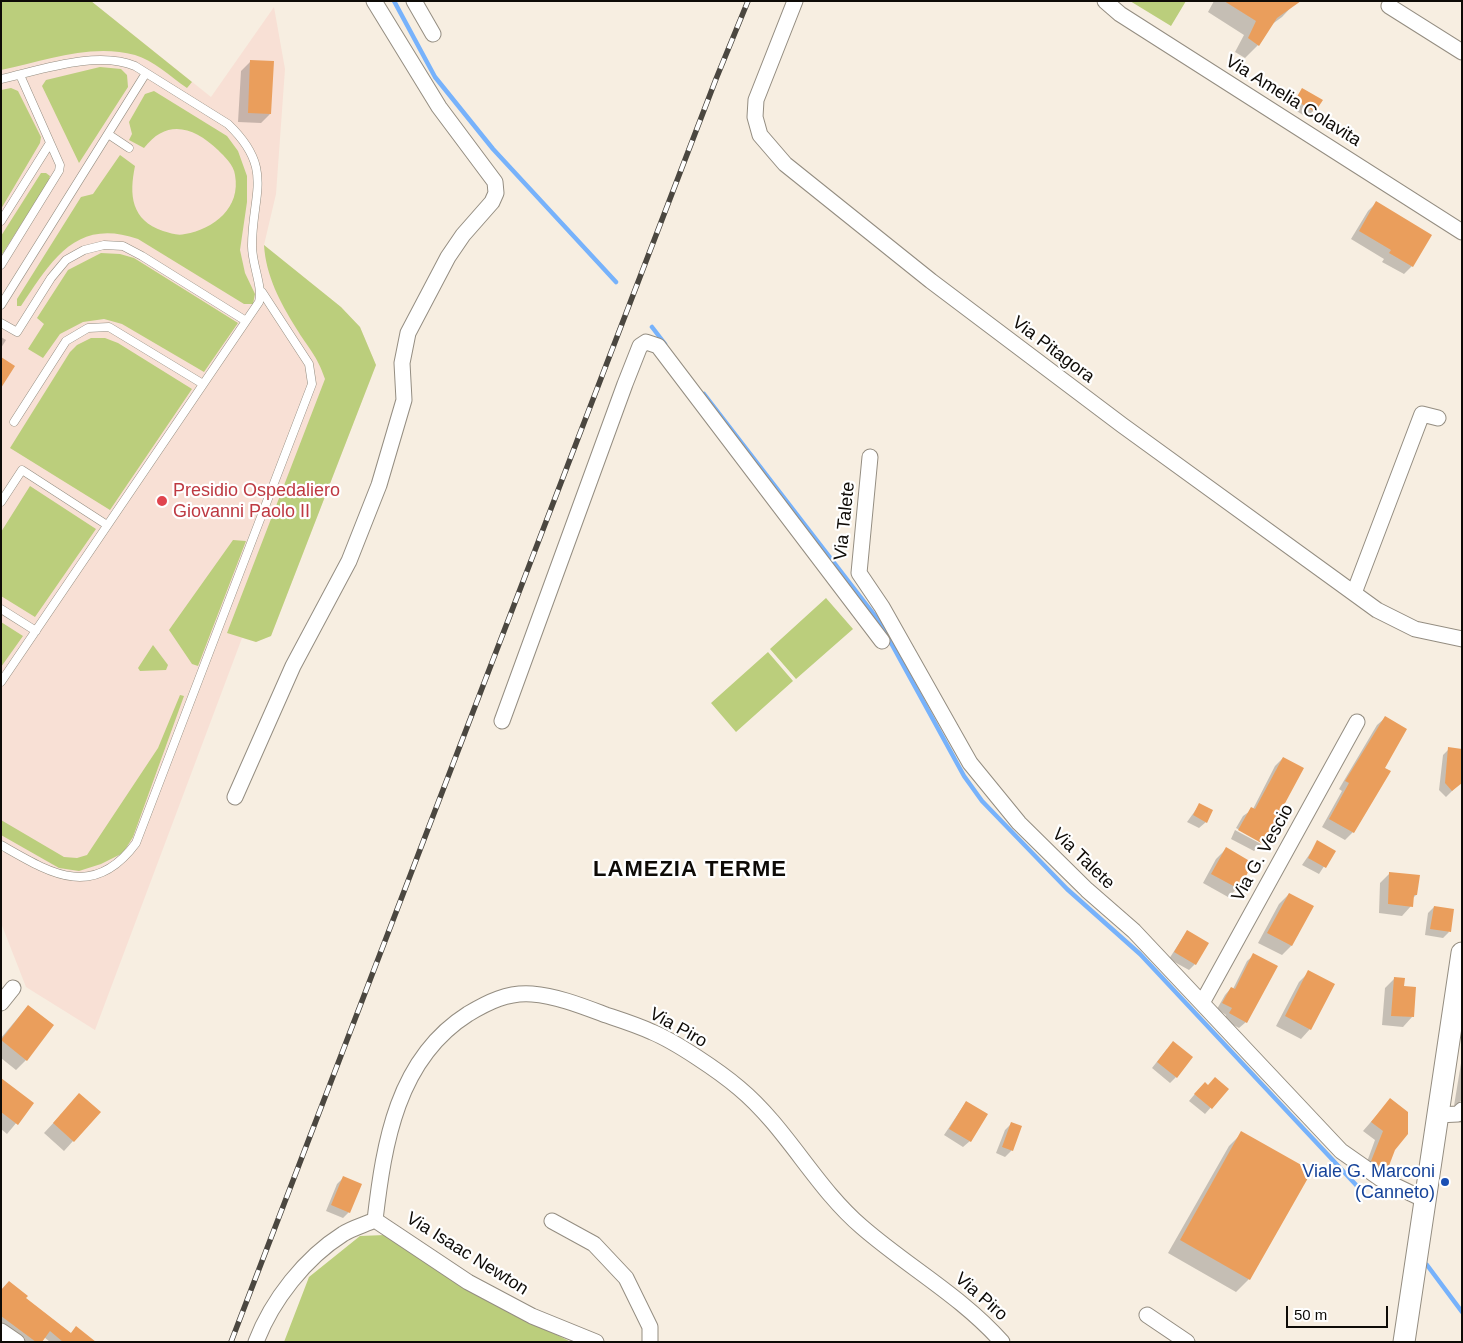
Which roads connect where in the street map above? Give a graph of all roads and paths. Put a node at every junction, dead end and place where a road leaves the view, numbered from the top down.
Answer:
1 (374, 1) edge
2 (414, 1) edge
3 (795, 1) edge
4 (1104, 1) edge
5 (1389, 6) dead end
6 (433, 34) dead end
7 (1462, 52) edge
8 (146, 72) junction
9 (20, 75) junction
10 (1, 79) edge
11 (108, 134) junction
12 (50, 143) junction
13 (129, 148) dead end
14 (1, 221) edge
15 (1462, 232) edge
16 (1, 265) edge
17 (262, 292) junction
18 (1, 305) edge
19 (246, 321) junction
20 (1, 323) edge
21 (203, 384) junction
22 (1438, 418) dead end
23 (14, 422) dead end
24 (870, 456) dead end
25 (1, 502) edge
26 (107, 525) junction
27 (859, 573) junction
28 (842, 587) junction
29 (1354, 593) junction
30 (1, 609) edge
31 (36, 631) junction
32 (1462, 639) edge
33 (882, 641) dead end
34 (1, 682) edge
35 (502, 721) dead end
36 (1357, 722) dead end
37 (235, 797) dead end
38 (1, 845) edge
39 (1462, 953) edge
40 (13, 988) dead end
41 (1, 1003) edge
42 (1202, 1003) junction
43 (1462, 1110) edge
44 (1438, 1115) junction
45 (1425, 1200) junction
46 (375, 1220) junction
47 (552, 1221) dead end
48 (1147, 1315) dead end
49 (1, 1331) edge
50 (17, 1342) edge
51 (256, 1342) edge
52 (596, 1342) edge
53 (650, 1342) edge
54 (1002, 1342) edge
55 (1187, 1342) edge
56 (1404, 1342) edge

1 - 37 street
2 - 6 street
3 - 29 street, Via Pitagora
4 - 15 street, Via Amelia Colavita
5 - 7 street
8 - 9 lane
8 - 11 lane
8 - 17 lane
9 - 10 lane
9 - 12 lane
11 - 13 lane
11 - 18 lane
12 - 14 lane
12 - 16 lane
17 - 19 lane
17 - 38 lane
19 - 20 lane
19 - 21 lane
21 - 23 lane
21 - 26 lane
22 - 29 street
24 - 27 street, Via Talete
25 - 26 lane
26 - 31 lane
27 - 28 street
27 - 42 street, Via Talete
28 - 33 street
28 - 35 street
29 - 32 street, Via Pitagora
30 - 31 lane
31 - 34 lane
36 - 42 street, Via G. Vescio
39 - 44 main road
40 - 41 street
42 - 45 street, Via Talete
43 - 44 street
44 - 45 main road
45 - 56 main road
46 - 51 street
46 - 52 street, Via Isaac Newton
46 - 54 street, Via Piro
47 - 53 street
48 - 55 street
49 - 50 street

